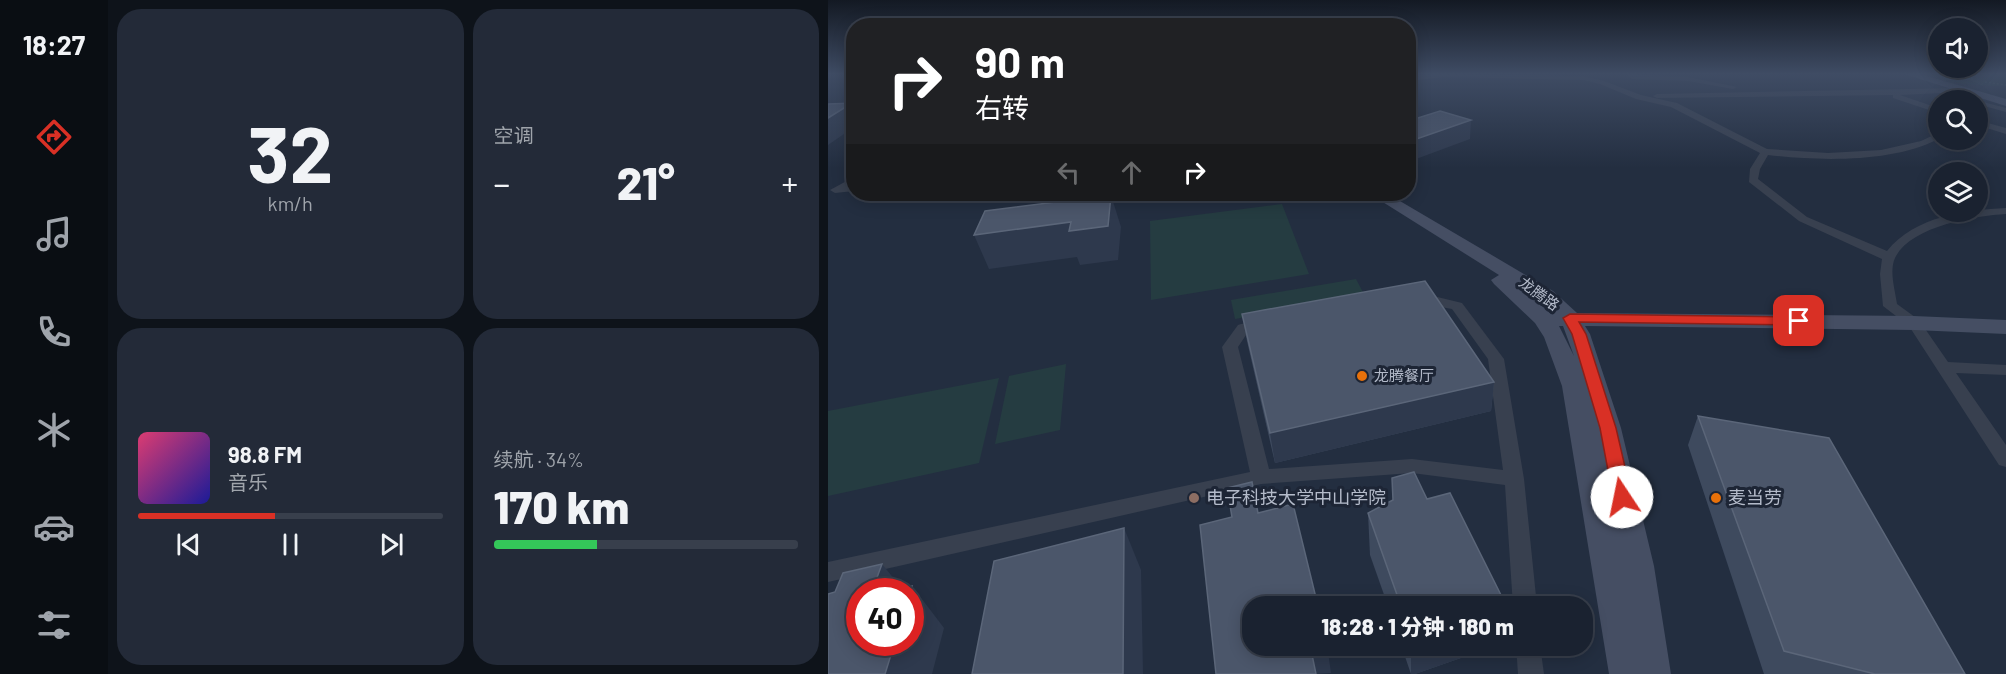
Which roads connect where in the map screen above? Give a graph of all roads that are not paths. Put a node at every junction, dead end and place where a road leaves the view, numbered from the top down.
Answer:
1 (1675, 105) edge
2 (1990, 105) edge
3 (2006, 110) edge
4 (1988, 126) edge
5 (2006, 131) edge
6 (1928, 140) edge
7 (1765, 152) junction
8 (846, 184) edge
9 (846, 189) edge
10 (1373, 201) edge
11 (1390, 201) edge
12 (2006, 211) edge
13 (1889, 257) junction
14 (1402, 302) edge
15 (1570, 318) junction
16 (1544, 319) junction
17 (1914, 322) junction
18 (1277, 323) edge
19 (2006, 327) edge
20 (1943, 367) junction
21 (2006, 370) edge
22 (2006, 460) edge
23 (1261, 477) junction
24 (1514, 479) junction
25 (828, 572) edge
26 (1524, 596) edge
27 (1529, 656) edge
28 (1641, 673) edge
29 (1531, 674) edge

1 - 7 street
2 - 3 street
4 - 5 street
6 - 7 street
7 - 13 street
8 - 9 street
10 - 16 street, 龙腾路
11 - 15 street, 龙腾路
12 - 13 street
13 - 17 street
14 - 24 street
15 - 16 street
15 - 17 street
15 - 28 street, 龙腾路
16 - 28 street, 龙腾路
17 - 19 street
17 - 20 street
18 - 23 street
20 - 21 street
20 - 22 street
23 - 24 street
23 - 25 street
24 - 26 street
27 - 29 street

